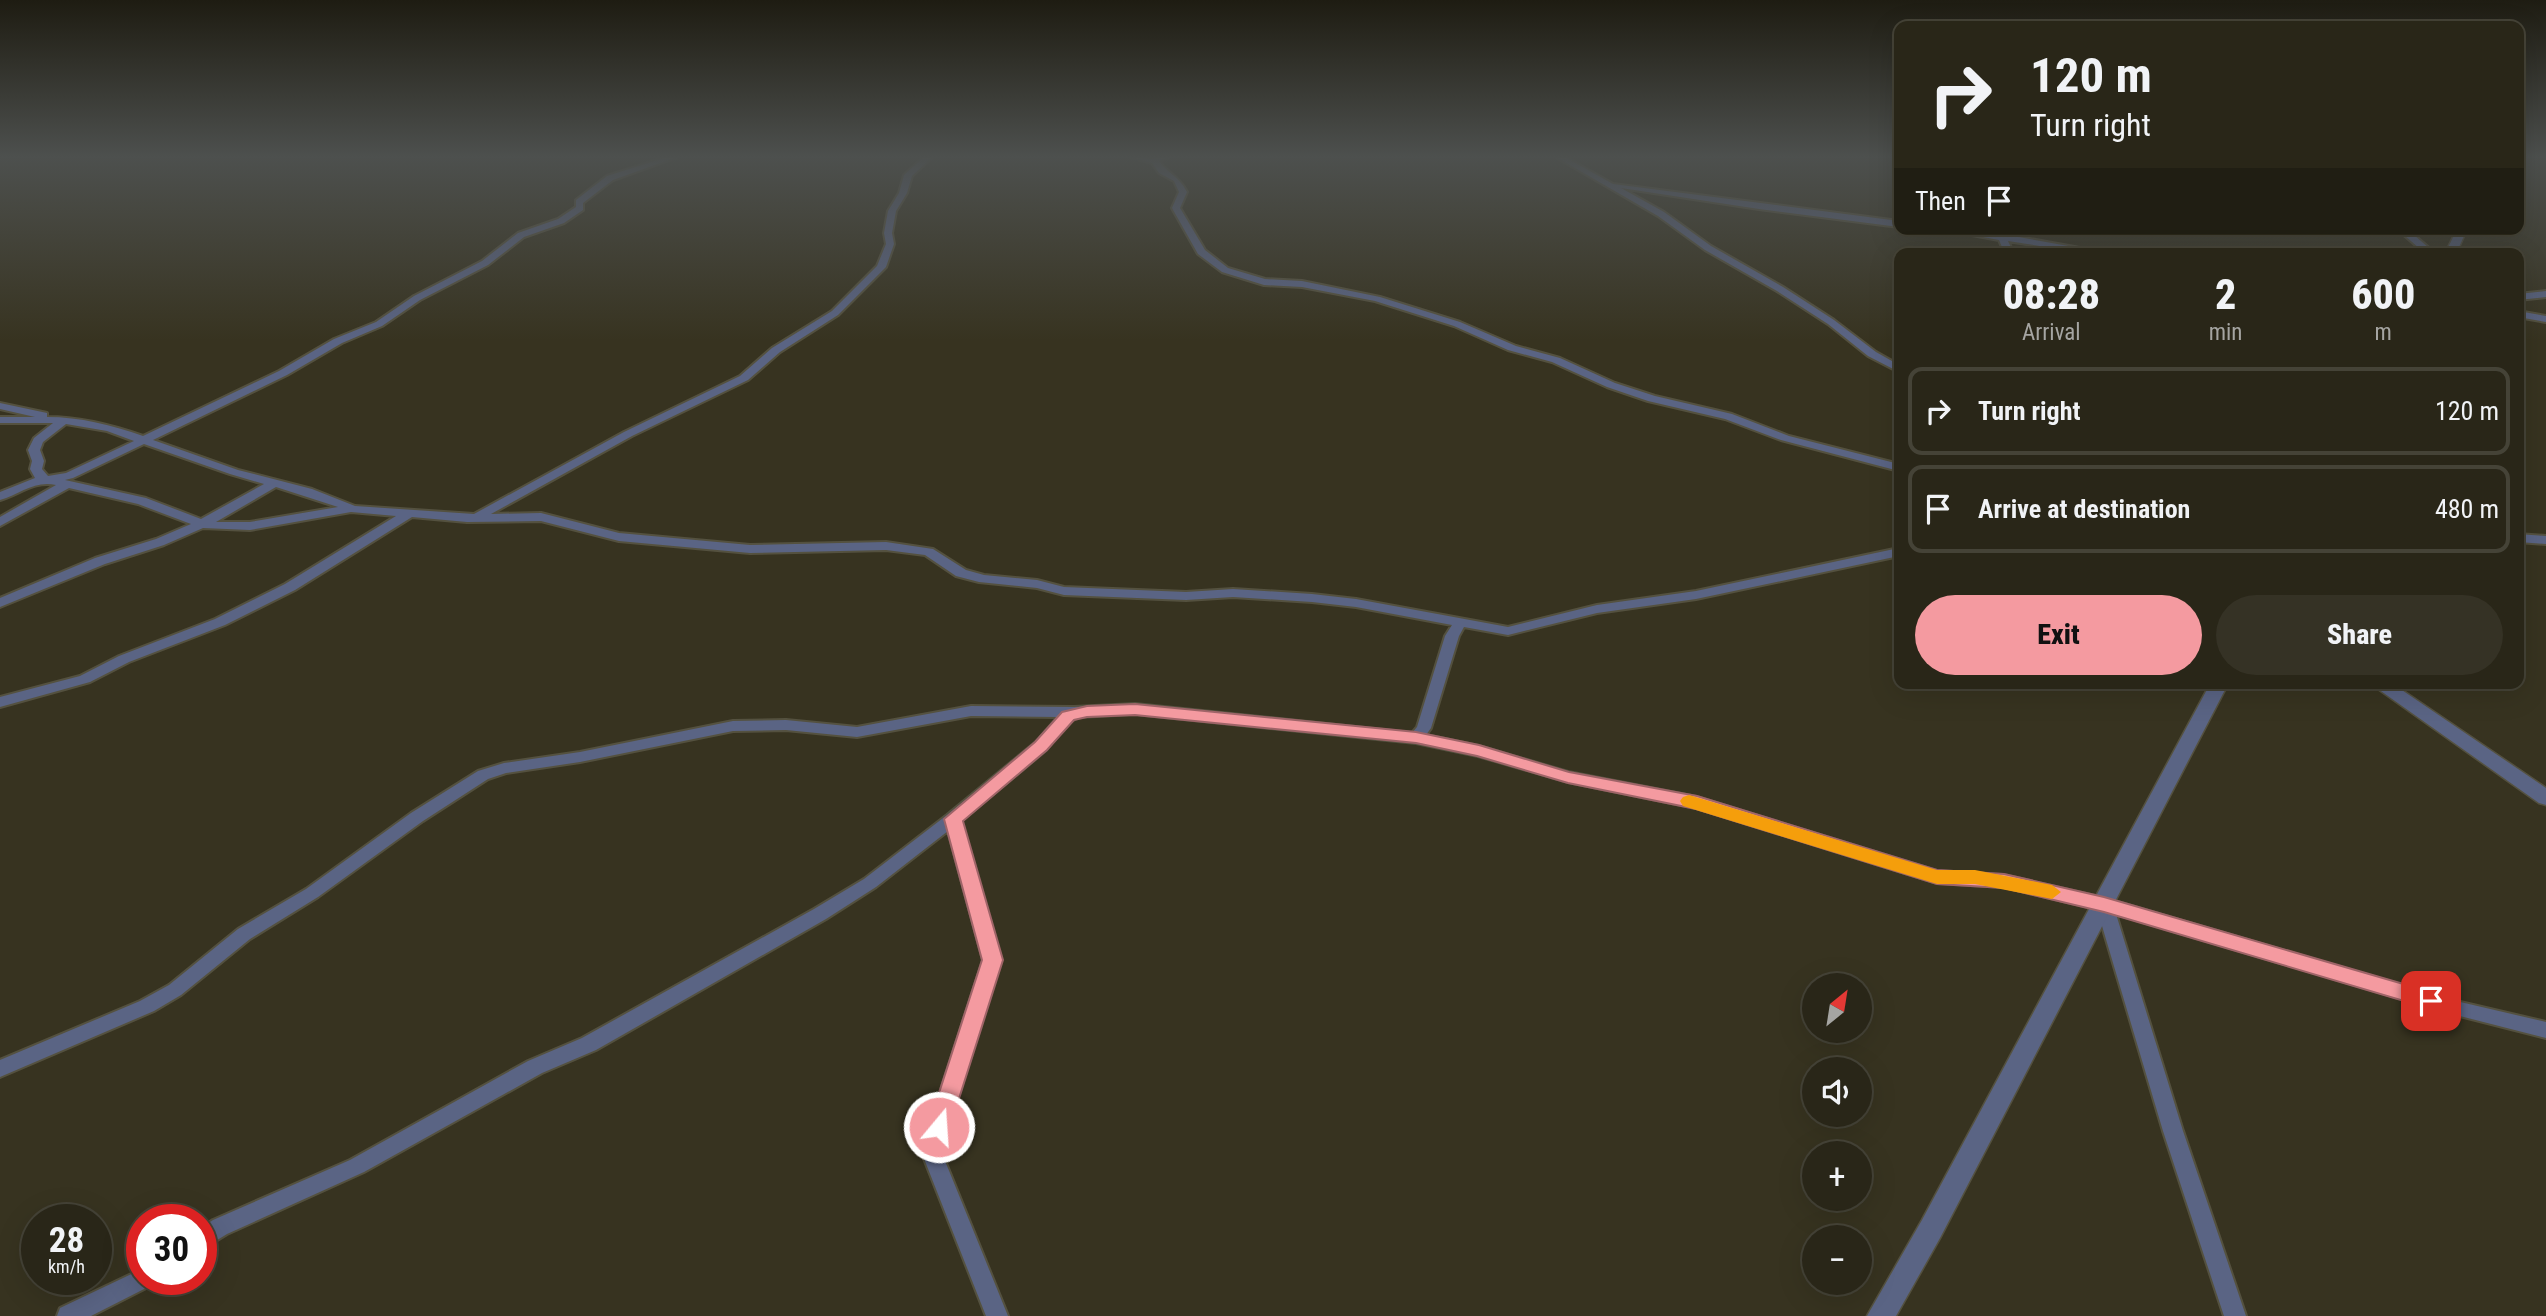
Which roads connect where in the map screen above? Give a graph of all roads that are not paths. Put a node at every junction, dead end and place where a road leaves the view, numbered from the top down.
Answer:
1 (564, 218) edge
2 (891, 218) edge
3 (1181, 218) edge
4 (1664, 218) edge
5 (1853, 218) edge
6 (1894, 223) edge
7 (1988, 235) edge
8 (2408, 235) edge
9 (2002, 237) junction
10 (2007, 248) edge
11 (2053, 248) edge
12 (2425, 248) edge
13 (2546, 294) edge
14 (2524, 296) edge
15 (2524, 315) edge
16 (2546, 318) edge
17 (1894, 366) edge
18 (0, 406) edge
19 (0, 420) edge
20 (64, 421) junction
21 (143, 441) junction
22 (1894, 467) edge
23 (46, 480) junction
24 (274, 483) junction
25 (65, 485) junction
26 (0, 496) edge
27 (353, 509) junction
28 (410, 513) junction
29 (477, 517) junction
30 (0, 522) edge
31 (202, 524) junction
32 (2524, 538) edge
33 (2546, 540) edge
34 (1894, 553) edge
35 (0, 603) edge
36 (1460, 623) junction
37 (2216, 689) edge
38 (2387, 689) edge
39 (0, 702) edge
40 (1075, 712) junction
41 (1416, 738) junction
42 (2546, 798) edge
43 (953, 819) junction
44 (2104, 904) junction
45 (2546, 1030) edge
46 (0, 1069) edge
47 (217, 1229) edge
48 (126, 1287) edge
49 (68, 1316) edge
50 (997, 1316) edge
51 (1881, 1316) edge
52 (2235, 1316) edge

1 - 21 street
2 - 29 street
3 - 22 street
4 - 17 street
5 - 6 street
7 - 9 street
8 - 12 street
9 - 10 street
9 - 11 street
13 - 14 street
15 - 16 street
18 - 20 street
19 - 20 street
20 - 21 street
20 - 23 street
21 - 23 street
21 - 24 street
23 - 25 street
23 - 26 street
24 - 27 street
24 - 31 street
25 - 30 street
25 - 31 street
27 - 28 street
27 - 31 street
28 - 29 street
28 - 39 street
29 - 36 street
31 - 35 street
32 - 33 street
34 - 36 street
36 - 41 street
37 - 44 street
38 - 42 street
40 - 41 street
40 - 43 street
40 - 46 street
41 - 44 street
43 - 47 street
43 - 50 street
44 - 45 street
44 - 51 street
44 - 52 street
48 - 49 street

